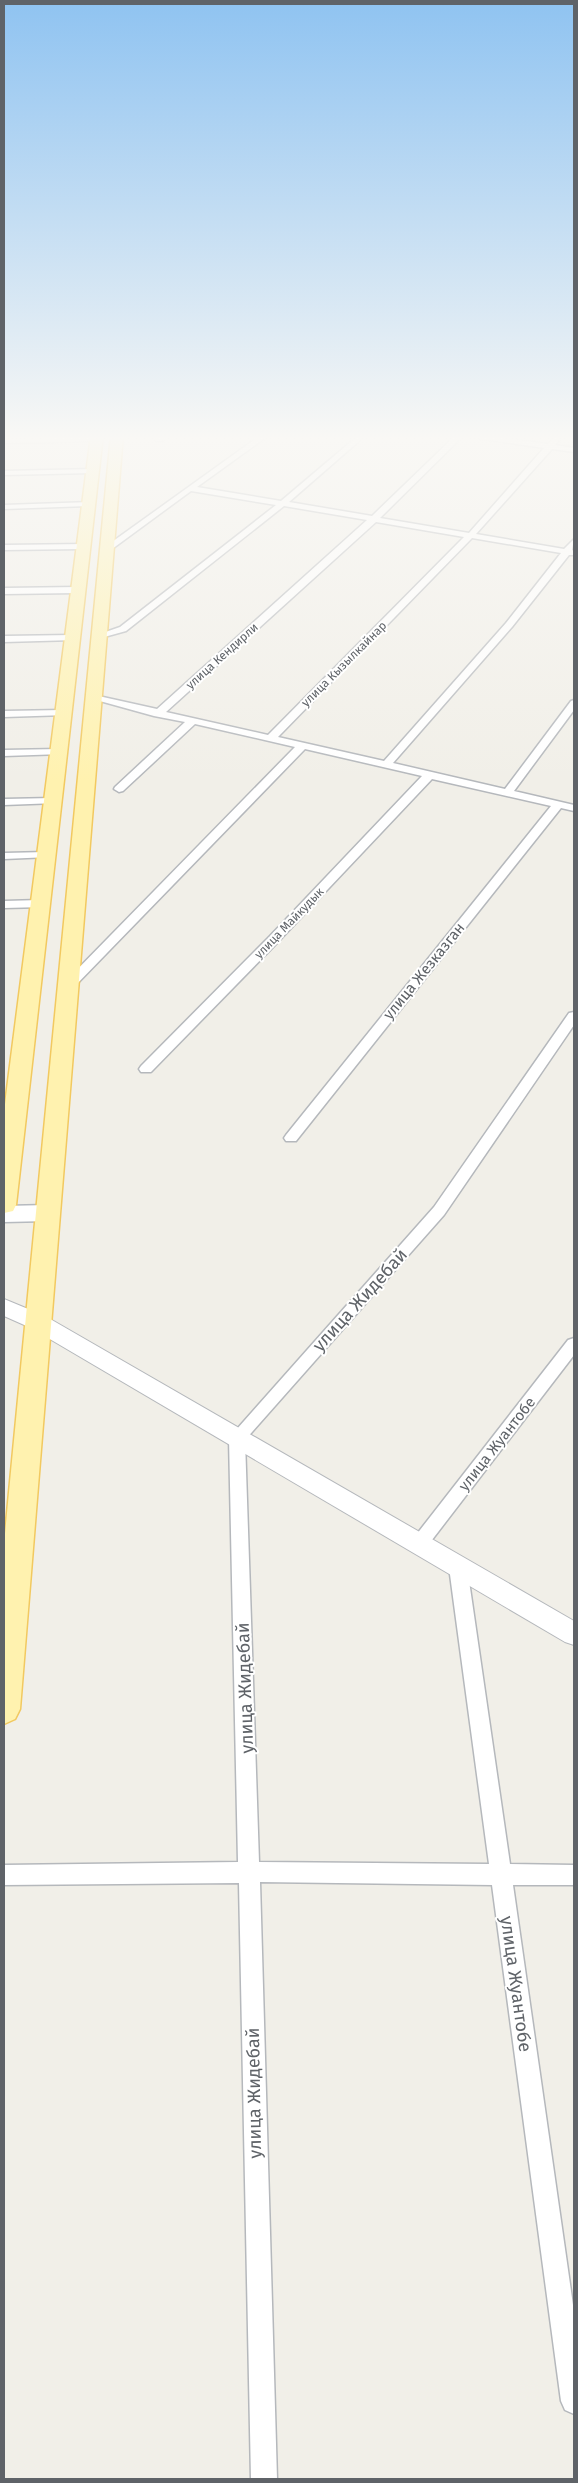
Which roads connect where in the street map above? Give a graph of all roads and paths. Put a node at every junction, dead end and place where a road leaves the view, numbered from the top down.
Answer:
1 (82, 551) edge
2 (109, 551) edge
3 (223, 551) edge
4 (338, 551) edge
5 (455, 551) edge
6 (570, 552) edge
7 (78, 590) junction
8 (4, 591) edge
9 (100, 637) junction
10 (72, 638) junction
11 (4, 639) edge
12 (94, 698) junction
13 (574, 703) edge
14 (63, 713) junction
15 (158, 713) junction
16 (4, 714) edge
17 (192, 721) junction
18 (271, 738) junction
19 (303, 745) junction
20 (59, 752) junction
21 (4, 753) edge
22 (387, 764) junction
23 (429, 775) junction
24 (119, 789) dead end
25 (508, 792) junction
26 (53, 801) junction
27 (4, 802) edge
28 (558, 805) junction
29 (574, 808) edge
30 (46, 855) junction
31 (4, 856) edge
32 (40, 904) junction
33 (4, 905) edge
34 (69, 986) junction
35 (574, 1016) edge
36 (146, 1069) dead end
37 (291, 1138) dead end
38 (4, 1206) edge
39 (48, 1213) junction
40 (4, 1214) edge
41 (4, 1307) edge
42 (38, 1322) junction
43 (574, 1344) edge
44 (237, 1438) junction
45 (419, 1544) junction
46 (458, 1567) junction
47 (8, 1605) edge
48 (574, 1634) edge
49 (4, 1710) edge
50 (251, 1872) junction
51 (4, 1874) edge
52 (500, 1874) junction
53 (574, 1875) edge
54 (574, 2401) edge
55 (264, 2479) edge

1 - 7 main road
2 - 9 main road
3 - 9 street
4 - 15 street, улица Кендирли
5 - 18 street, улица Кызылкайнар
6 - 22 street
7 - 8 street
7 - 10 main road
9 - 12 main road
10 - 11 street
10 - 14 main road
12 - 15 street
12 - 34 main road
13 - 25 street
14 - 16 street
14 - 20 main road
15 - 17 street
17 - 18 street
17 - 24 street
18 - 19 street
19 - 22 street
19 - 34 street
20 - 21 street
20 - 26 main road
22 - 23 street
23 - 25 street
23 - 36 street, улица Майкудык
25 - 28 street
26 - 27 street
26 - 30 main road
28 - 29 street
28 - 37 street, улица Жезказган
30 - 31 street
30 - 32 main road
32 - 33 street
32 - 38 main road
34 - 39 main road
35 - 44 street, улица Жидебай
39 - 40 main road
39 - 42 main road
41 - 42 street
42 - 44 street
42 - 47 main road
43 - 45 street, улица Жуантобе
44 - 45 street
44 - 50 street, улица Жидебай
45 - 46 street
46 - 48 street
46 - 52 street, улица Жуантобе
47 - 49 main road
50 - 51 street
50 - 52 street
50 - 55 street, улица Жидебай
52 - 53 street
52 - 54 street, улица Жуантобе

